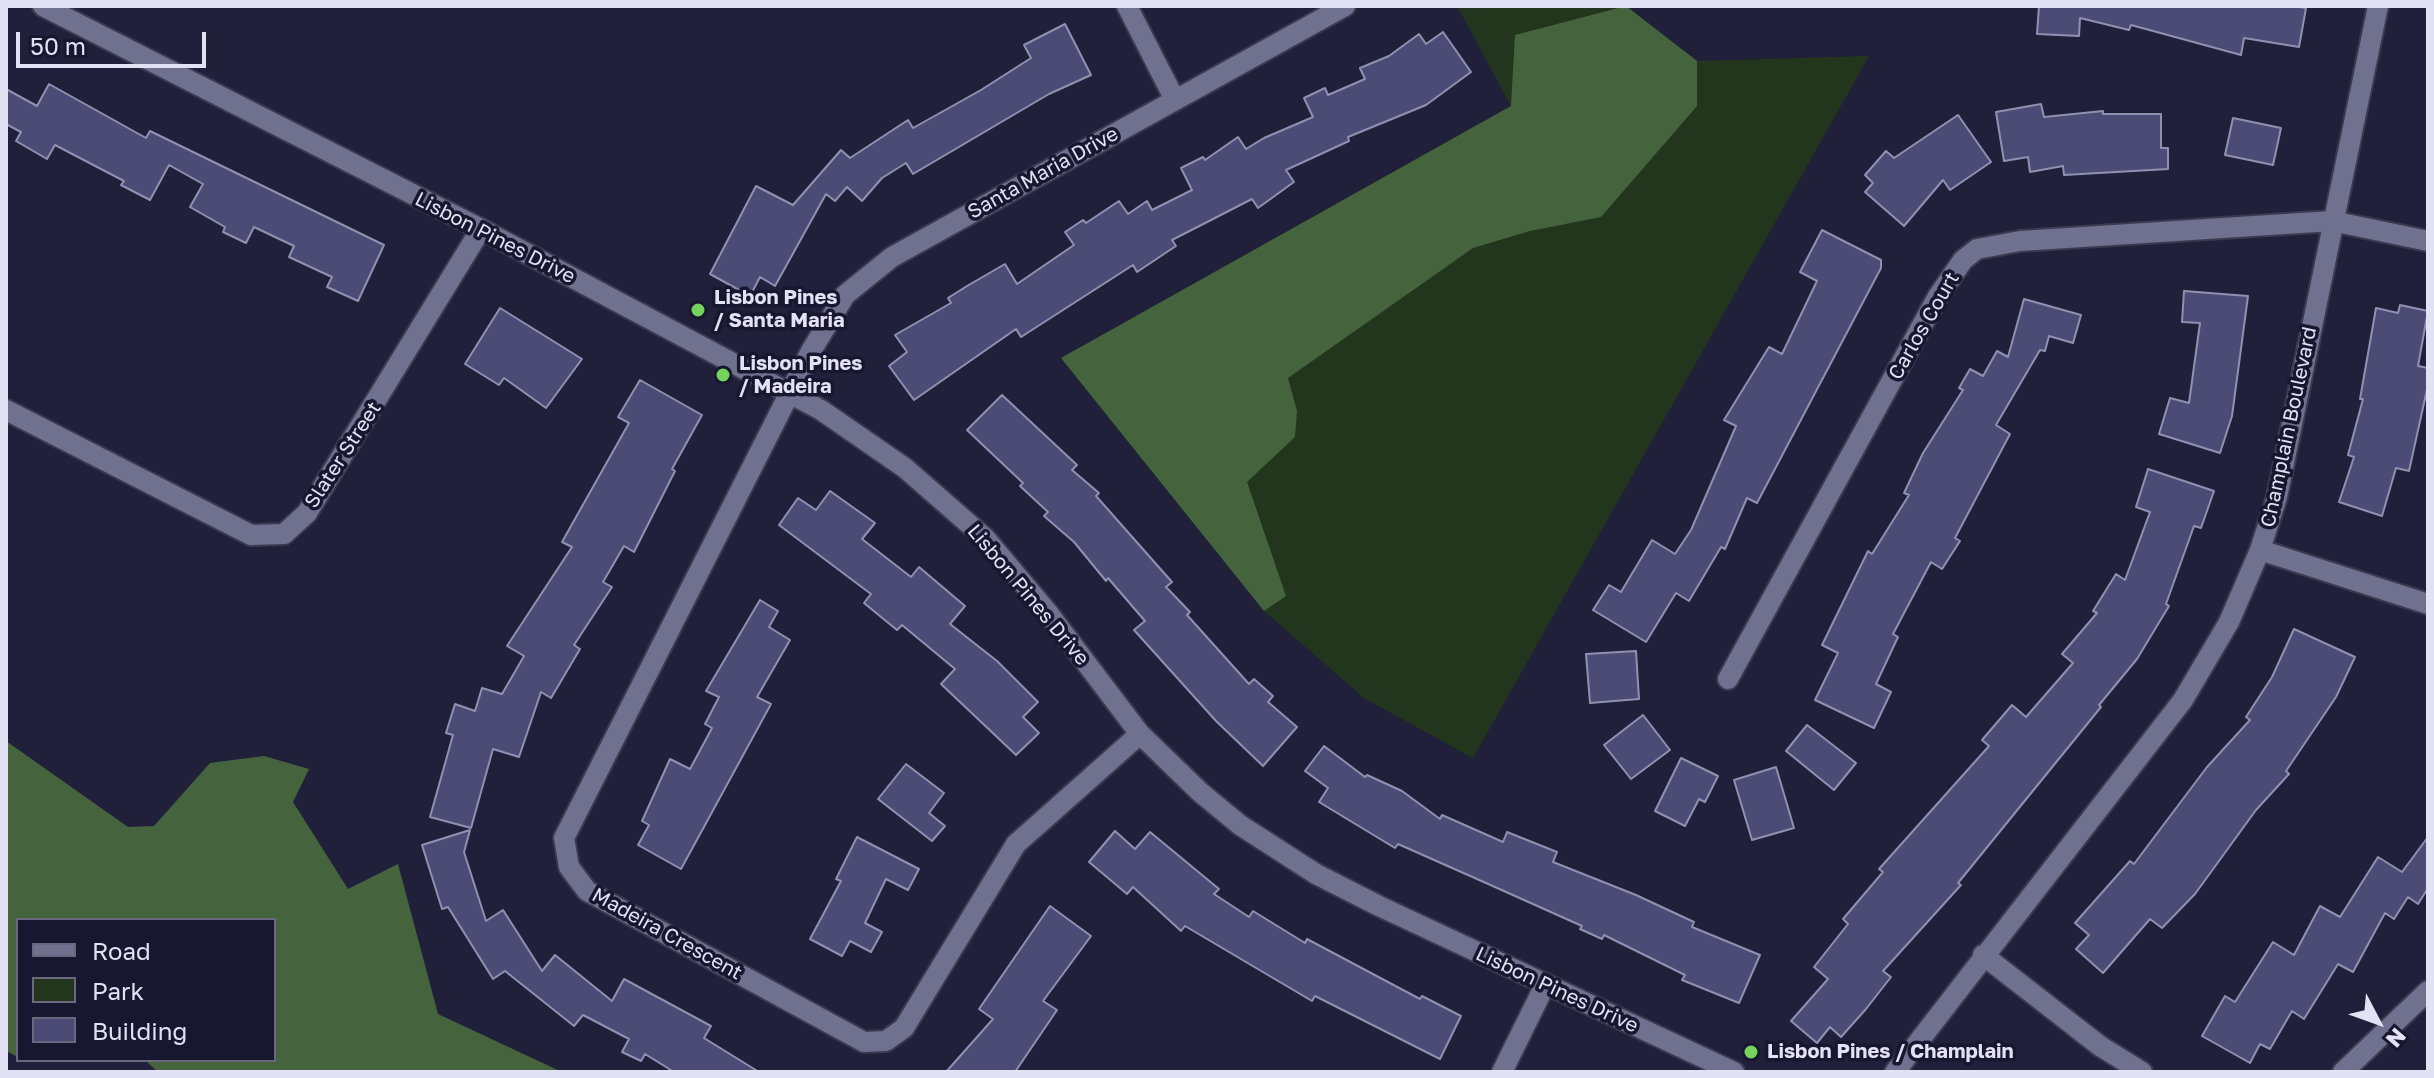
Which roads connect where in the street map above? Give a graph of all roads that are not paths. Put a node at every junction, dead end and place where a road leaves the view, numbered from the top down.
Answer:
1 (43, 6) edge
2 (1127, 6) edge
3 (1345, 6) edge
4 (2378, 6) edge
5 (1175, 100) junction
6 (2332, 221) junction
7 (481, 229) junction
8 (2428, 241) edge
9 (792, 393) junction
10 (6, 410) edge
11 (2260, 550) junction
12 (2428, 604) edge
13 (1728, 679) dead end
14 (1140, 734) junction
15 (1983, 955) junction
16 (1545, 985) junction
17 (2428, 991) edge
18 (1502, 1072) edge
19 (1734, 1072) edge
20 (1895, 1072) edge
21 (2142, 1072) edge
22 (2343, 1072) edge

1 - 7 street, Lisbon Pines Drive
2 - 5 street
3 - 5 street, Santa Maria Drive
4 - 6 street, Champlain Boulevard
5 - 9 street, Santa Maria Drive
6 - 8 street, Carlos Court
6 - 11 street, Champlain Boulevard
6 - 13 street, Carlos Court
7 - 9 street, Lisbon Pines Drive
7 - 10 street, Slater Street
9 - 14 street, Lisbon Pines Drive
9 - 14 street, Madeira Crescent
11 - 12 street
11 - 15 street, Champlain Boulevard
14 - 16 street, Lisbon Pines Drive
15 - 20 street, Champlain Boulevard
15 - 21 street
16 - 18 street
16 - 19 street, Lisbon Pines Drive
17 - 22 street

